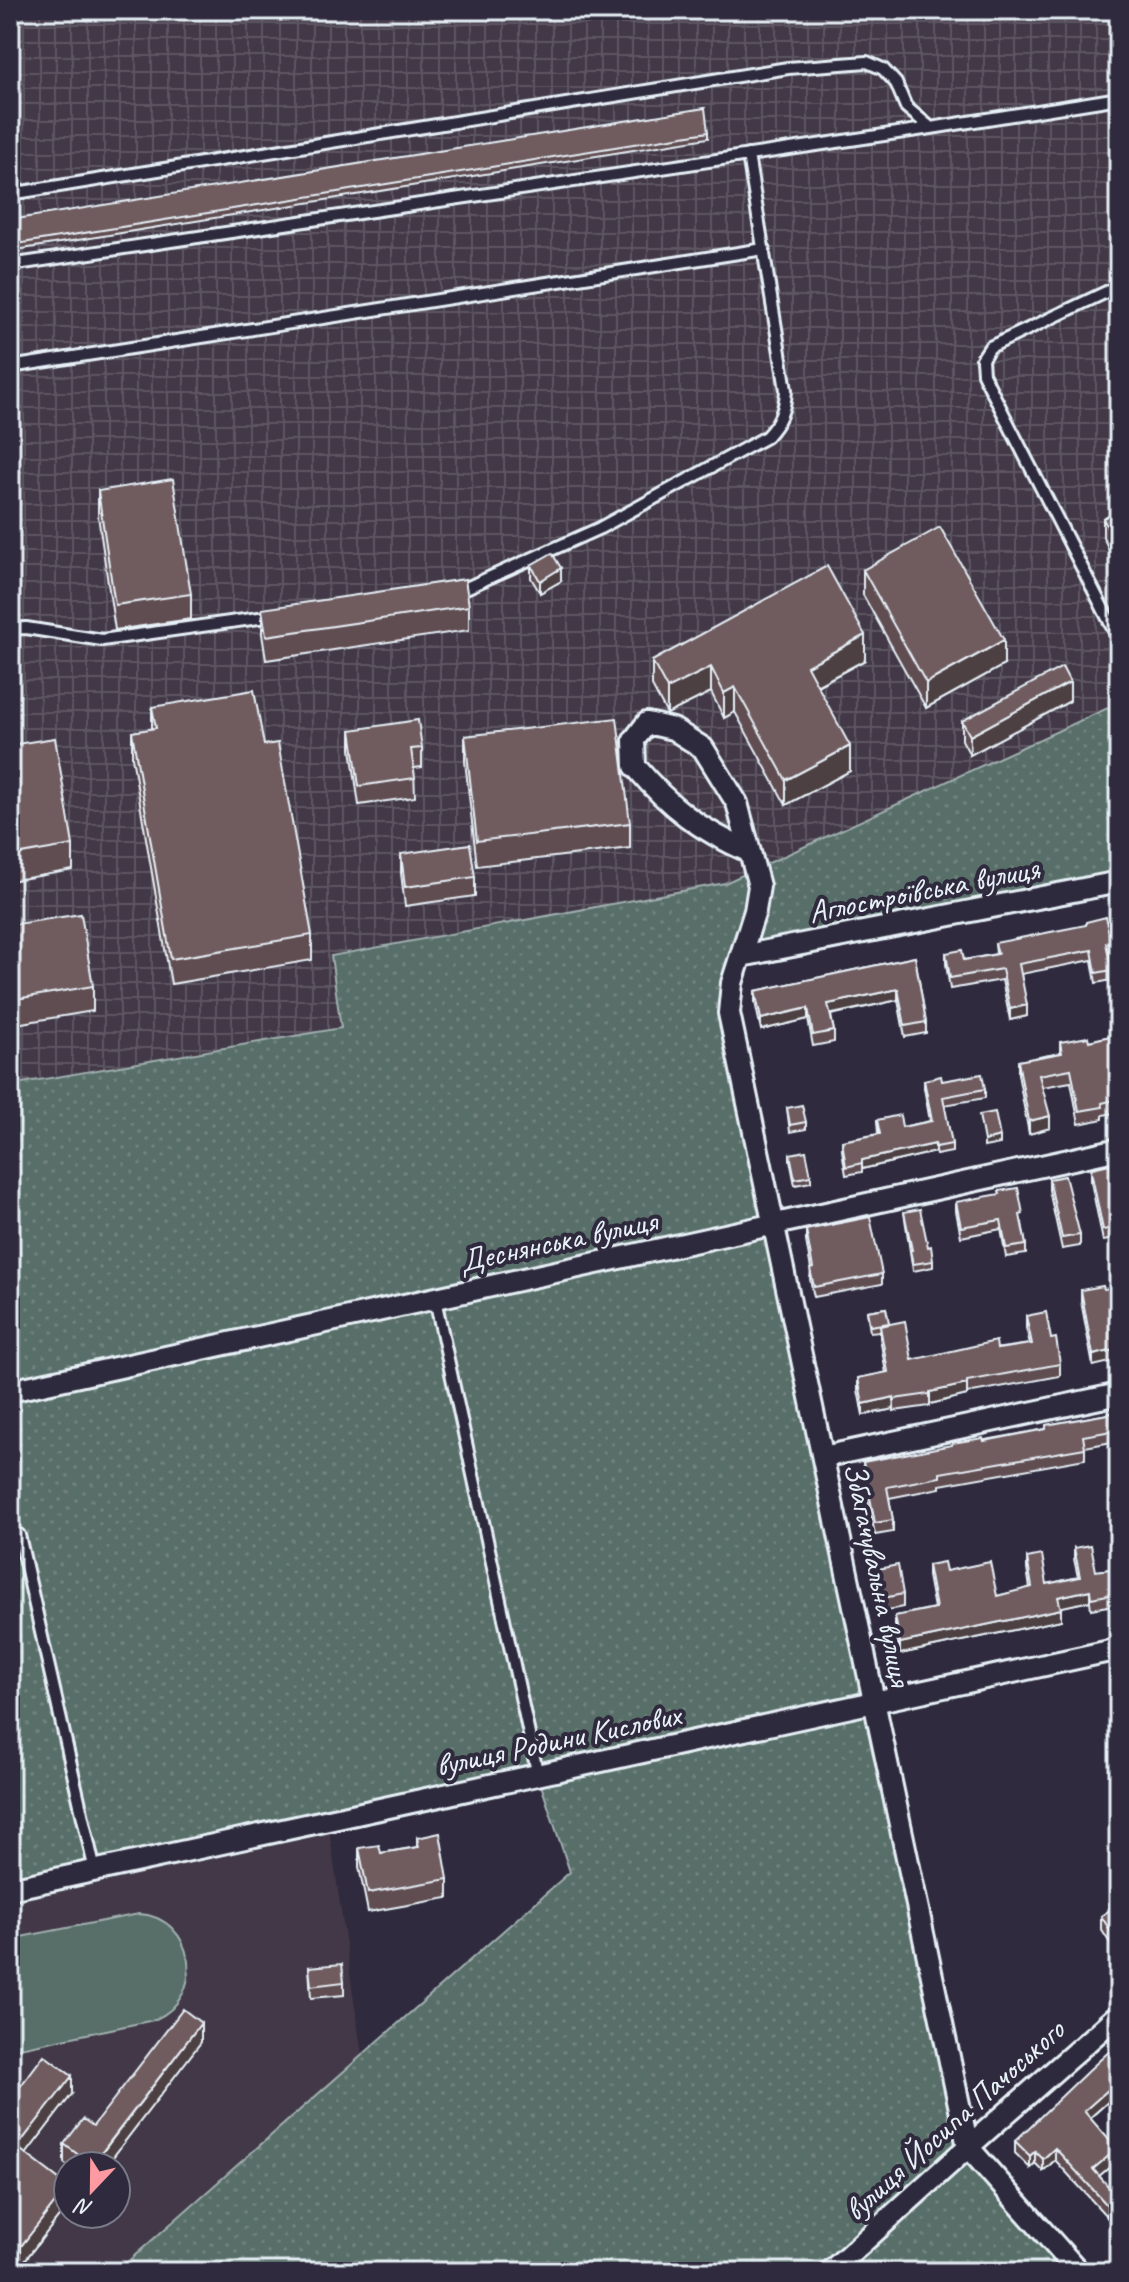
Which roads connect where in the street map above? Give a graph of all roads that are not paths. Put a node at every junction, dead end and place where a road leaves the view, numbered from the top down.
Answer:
1 (1119, 98) edge
2 (931, 128) junction
3 (748, 155) junction
4 (10, 194) edge
5 (764, 249) junction
6 (10, 265) edge
7 (1119, 286) edge
8 (10, 367) edge
9 (450, 590) edge
10 (292, 613) edge
11 (10, 629) edge
12 (1119, 640) edge
13 (750, 852) junction
14 (1119, 882) edge
15 (741, 956) junction
16 (1119, 1149) edge
17 (774, 1224) junction
18 (435, 1299) junction
19 (10, 1391) edge
20 (1119, 1394) edge
21 (823, 1457) junction
22 (19, 1535) dead end
23 (1119, 1649) edge
24 (874, 1702) junction
25 (538, 1776) junction
26 (95, 1871) junction
27 (10, 1889) edge
28 (1119, 2014) edge
29 (968, 2147) junction
30 (830, 2272) edge
31 (1079, 2272) edge

1 - 2 lane
2 - 3 lane
2 - 4 lane
3 - 5 lane
3 - 6 lane
5 - 8 lane
5 - 9 lane
7 - 12 lane
10 - 11 lane
13 - 13 street, Збагачувальна вулиця
13 - 15 street, Збагачувальна вулиця
14 - 15 street, Аглостроївська вулиця
15 - 17 street, Збагачувальна вулиця
16 - 17 street, Деснянська вулиця
17 - 18 street, Деснянська вулиця
17 - 21 street, Збагачувальна вулиця
18 - 19 street, Деснянська вулиця
18 - 25 lane
20 - 21 street
21 - 24 street, Збагачувальна вулиця
22 - 26 lane
23 - 24 street, вулиця Родини Кислових
24 - 25 street, вулиця Родини Кислових
24 - 29 street, Збагачувальна вулиця
25 - 26 street, вулиця Родини Кислових
26 - 27 street, вулиця Родини Кислових
28 - 29 street, вулиця Йосипа Пачоського
29 - 30 street, вулиця Йосипа Пачоського
29 - 31 street, Збагачувальна вулиця

